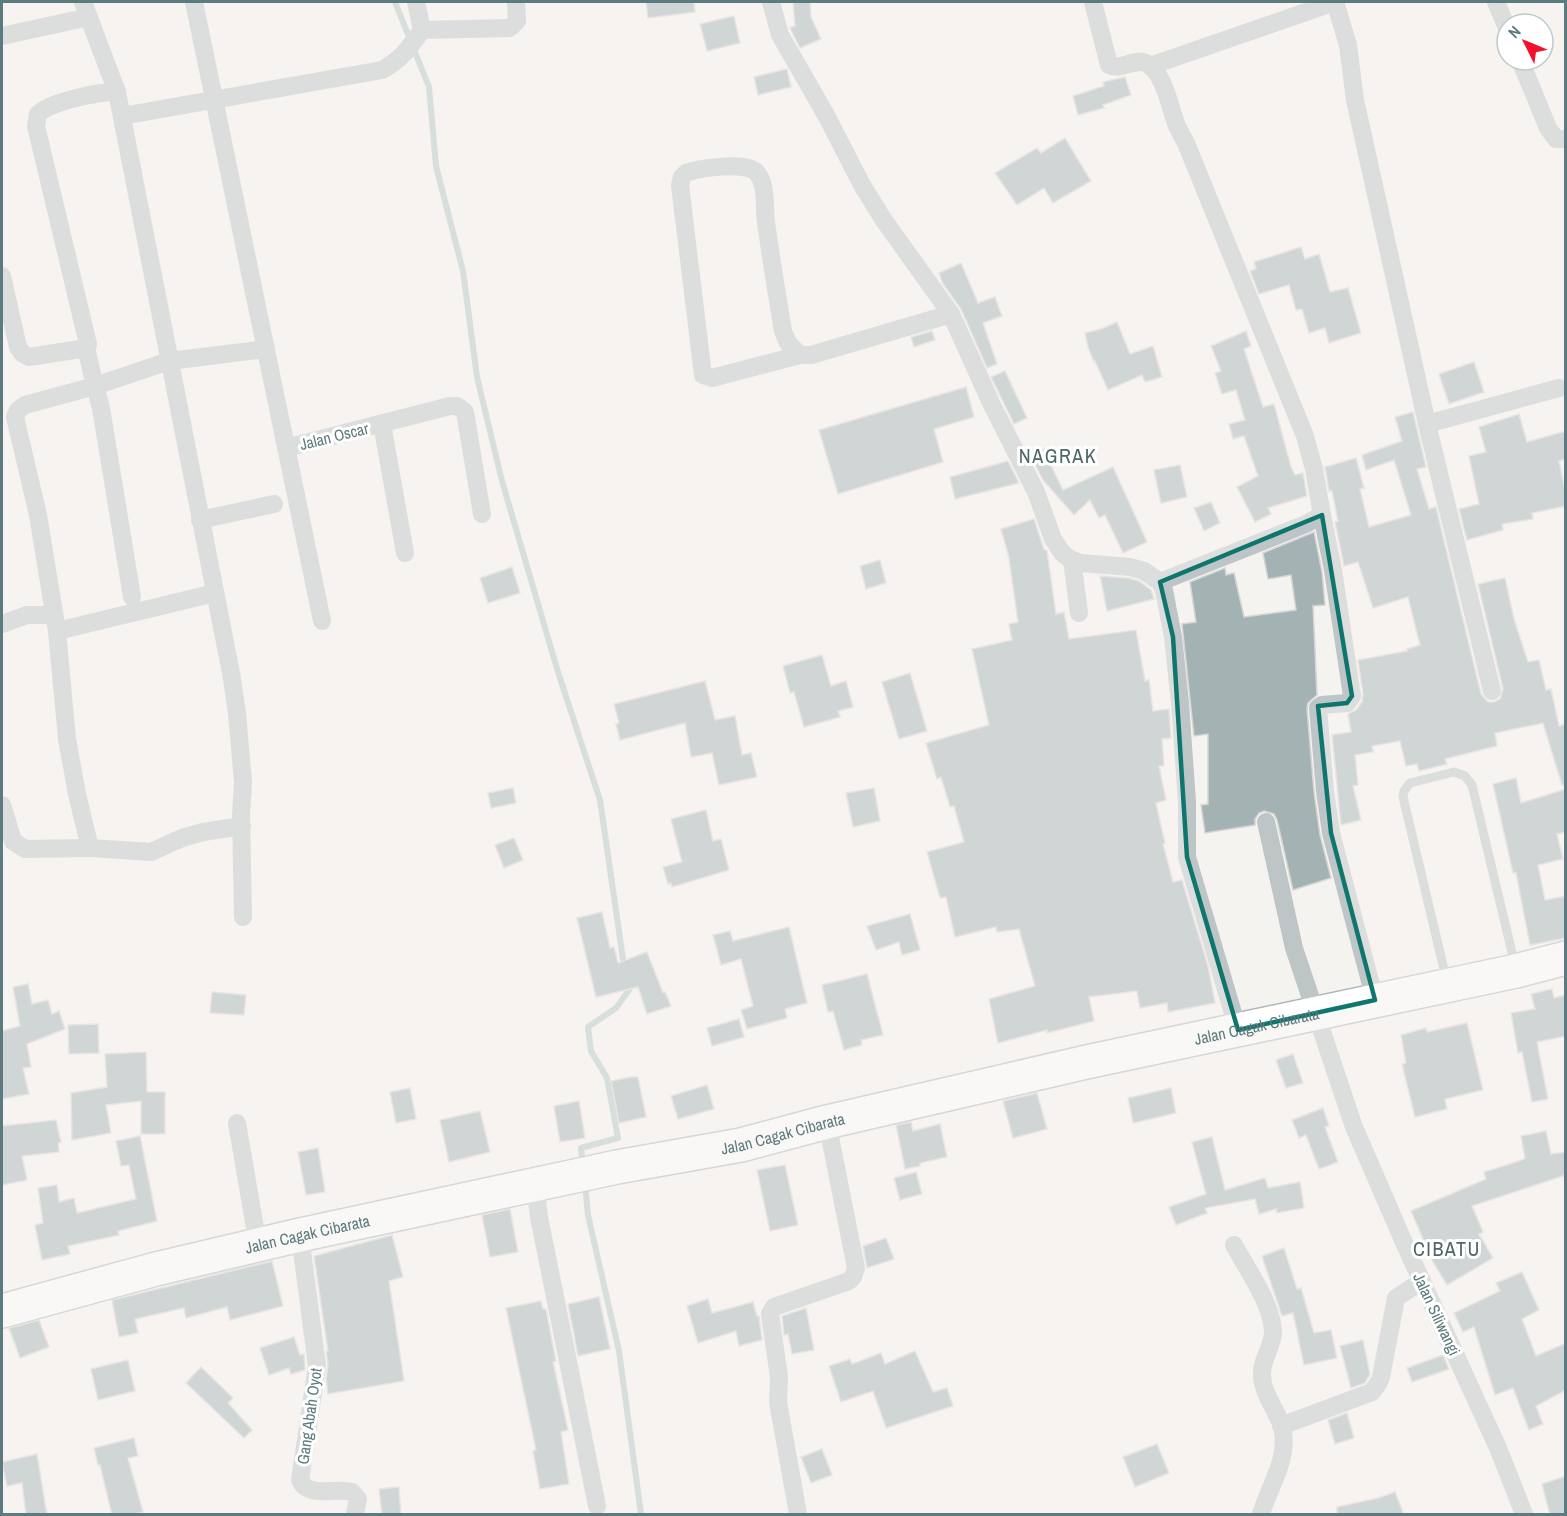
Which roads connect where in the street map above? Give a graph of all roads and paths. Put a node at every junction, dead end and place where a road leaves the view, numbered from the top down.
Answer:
1 (194, 2) edge
2 (416, 2) edge
3 (516, 2) edge
4 (771, 2) edge
5 (1093, 2) edge
6 (1335, 2) edge
7 (86, 9) edge
8 (422, 30) junction
9 (2, 36) edge
10 (1150, 66) junction
11 (1525, 72) edge
12 (117, 92) junction
13 (214, 100) junction
14 (122, 116) junction
15 (1566, 139) edge
16 (2, 276) edge
17 (951, 314) junction
18 (86, 348) junction
19 (266, 349) junction
20 (800, 355) junction
21 (169, 362) junction
22 (95, 386) junction
23 (1559, 388) dead end
24 (382, 424) junction
25 (1427, 424) junction
26 (286, 448) junction
27 (274, 504) dead end
28 (482, 514) dead end
29 (1322, 515) junction
30 (200, 520) junction
31 (405, 553) dead end
32 (1072, 561) junction
33 (1160, 582) junction
34 (215, 593) junction
35 (132, 597) dead end
36 (1078, 613) dead end
37 (322, 621) dead end
38 (56, 623) junction
39 (2, 624) edge
40 (1492, 691) dead end
41 (2, 805) edge
42 (1266, 822) dead end
43 (242, 826) junction
44 (90, 848) junction
45 (243, 917) dead end
46 (1566, 958) edge
47 (1516, 971) junction
48 (1448, 985) junction
49 (1375, 1000) junction
50 (1316, 1012) junction
51 (1238, 1030) junction
52 (827, 1122) junction
53 (237, 1123) dead end
54 (535, 1185) junction
55 (300, 1235) junction
56 (258, 1245) junction
57 (1234, 1245) dead end
58 (1422, 1281) junction
59 (2, 1311) edge
60 (1281, 1426) junction
61 (597, 1506) dead end
62 (355, 1515) edge
63 (798, 1515) edge
64 (1261, 1515) edge
65 (1524, 1515) edge

1 - 13 street
2 - 8 street
3 - 8 street
4 - 17 street
5 - 10 street
6 - 10 street
6 - 25 street
7 - 9 street
7 - 12 street
8 - 13 street
10 - 29 street
11 - 15 street
12 - 14 street
12 - 18 street
13 - 14 street
13 - 19 street
14 - 21 street
16 - 18 street
17 - 20 street
17 - 32 street
18 - 22 street
19 - 21 street
19 - 26 street
20 - 20 street
21 - 22 street
21 - 30 street
22 - 35 street
22 - 38 street
23 - 25 street
24 - 26 street, Jalan Oscar
24 - 28 street, Jalan Oscar
24 - 31 street
25 - 40 street
26 - 37 street
27 - 30 street
29 - 33 street
29 - 49 street
30 - 34 street
32 - 33 street
32 - 36 street
33 - 51 street
34 - 38 street
34 - 43 street
38 - 39 street
38 - 44 street
41 - 44 street
42 - 50 street, Jalan Siliwangi
43 - 44 street
43 - 45 street
46 - 47 highway, Jalan Cagak Cibarata
47 - 48 highway, Jalan Cagak Cibarata
47 - 48 lane
48 - 49 highway, Jalan Cagak Cibarata
49 - 50 highway, Jalan Cagak Cibarata
50 - 51 highway, Jalan Cagak Cibarata
50 - 58 street, Jalan Siliwangi
51 - 52 highway, Jalan Cagak Cibarata
52 - 54 highway, Jalan Cagak Cibarata
52 - 63 street
53 - 56 street
54 - 55 highway, Jalan Cagak Cibarata
54 - 61 street
55 - 56 highway, Jalan Cagak Cibarata
55 - 62 street, Gang Abah Oyot
56 - 59 highway, Jalan Cagak Cibarata
57 - 60 street
58 - 60 street
58 - 65 street, Jalan Siliwangi
60 - 64 street

